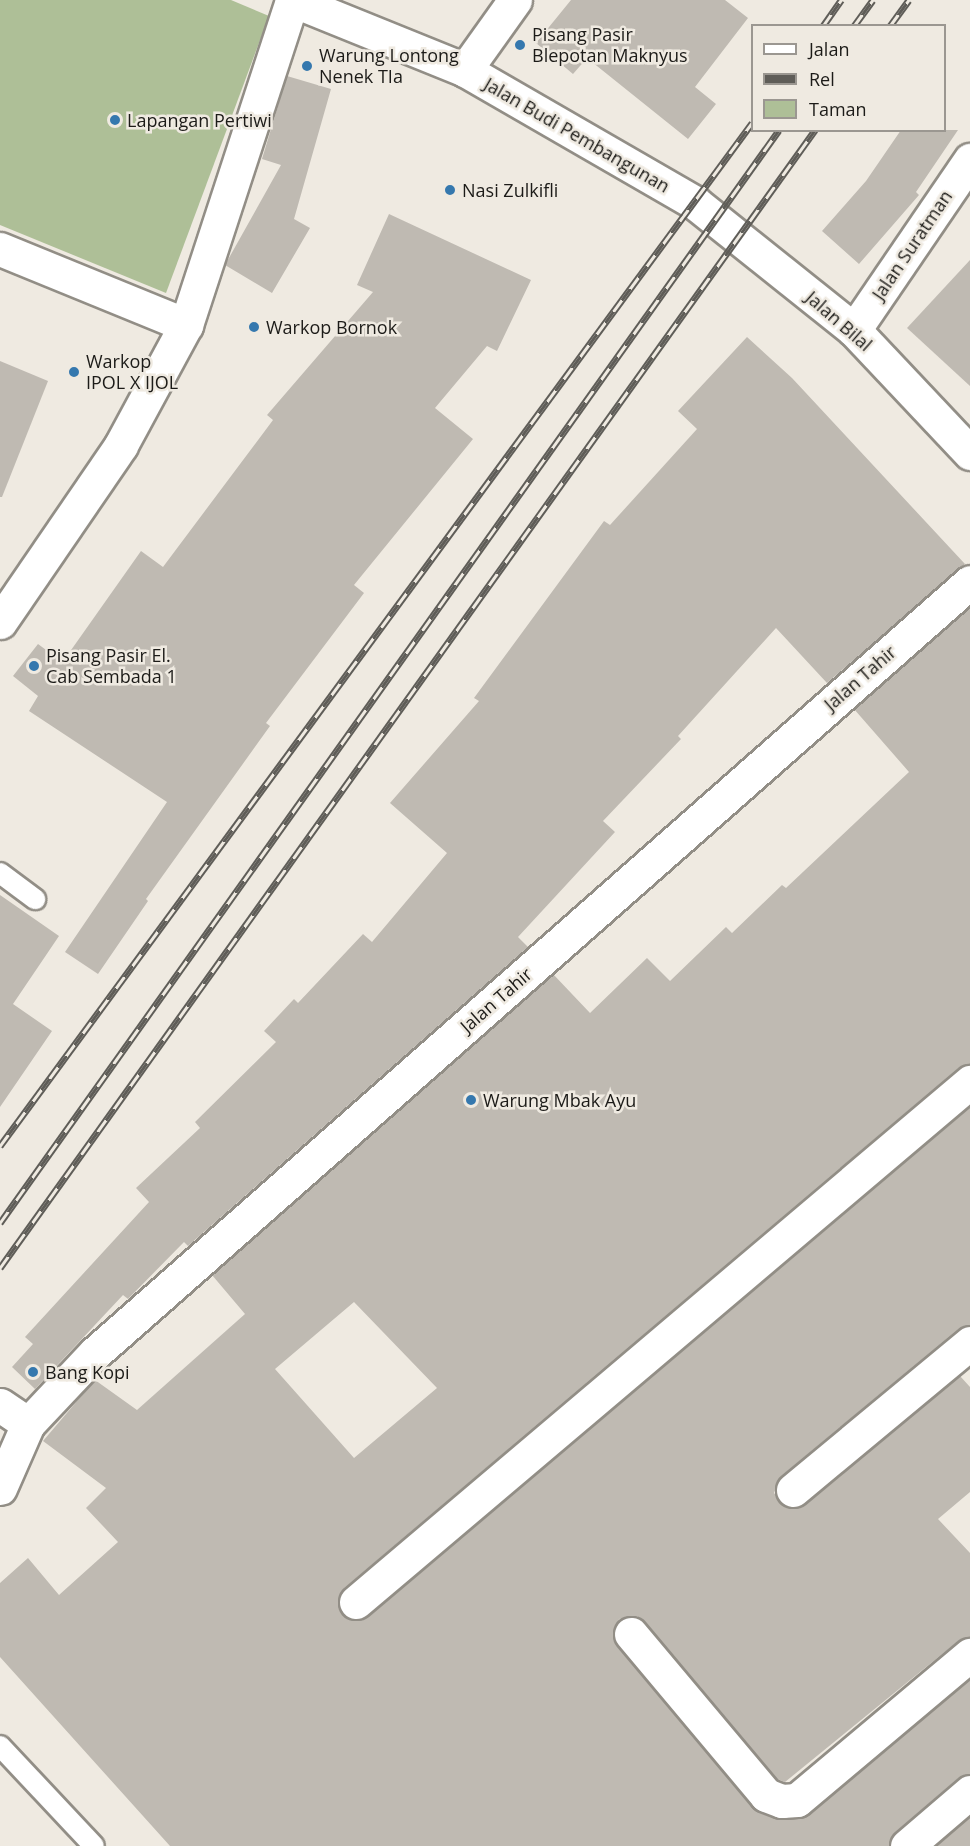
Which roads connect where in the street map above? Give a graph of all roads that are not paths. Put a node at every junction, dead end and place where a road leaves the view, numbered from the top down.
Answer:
1 (292, 0) edge
2 (515, 0) edge
3 (465, 70) junction
4 (970, 160) edge
5 (695, 203) joint
6 (0, 249) edge
7 (186, 326) junction
8 (854, 330) junction
9 (970, 453) edge
10 (970, 582) edge
11 (5, 604) edge
12 (0, 873) edge
13 (35, 899) dead end
14 (970, 1082) edge
15 (970, 1343) edge
16 (0, 1405) edge
17 (28, 1424) junction
18 (0, 1488) edge
19 (793, 1490) dead end
20 (356, 1602) dead end
21 (631, 1634) dead end
22 (970, 1655) edge
23 (0, 1746) edge
24 (970, 1792) edge
25 (94, 1846) edge
26 (907, 1846) edge

1 - 3 street, Jalan Budi Pembangunan
1 - 7 street
2 - 3 street
3 - 5 street, Jalan Budi Pembangunan
4 - 8 street, Jalan Suratman
5 - 8 street, Jalan Bilal
6 - 7 street
7 - 11 street
8 - 9 street, Jalan Bilal
10 - 17 street, Jalan Tahir
12 - 13 lane
14 - 20 street
15 - 19 street
16 - 17 street
17 - 18 street
21 - 22 street
23 - 25 lane
24 - 26 street

